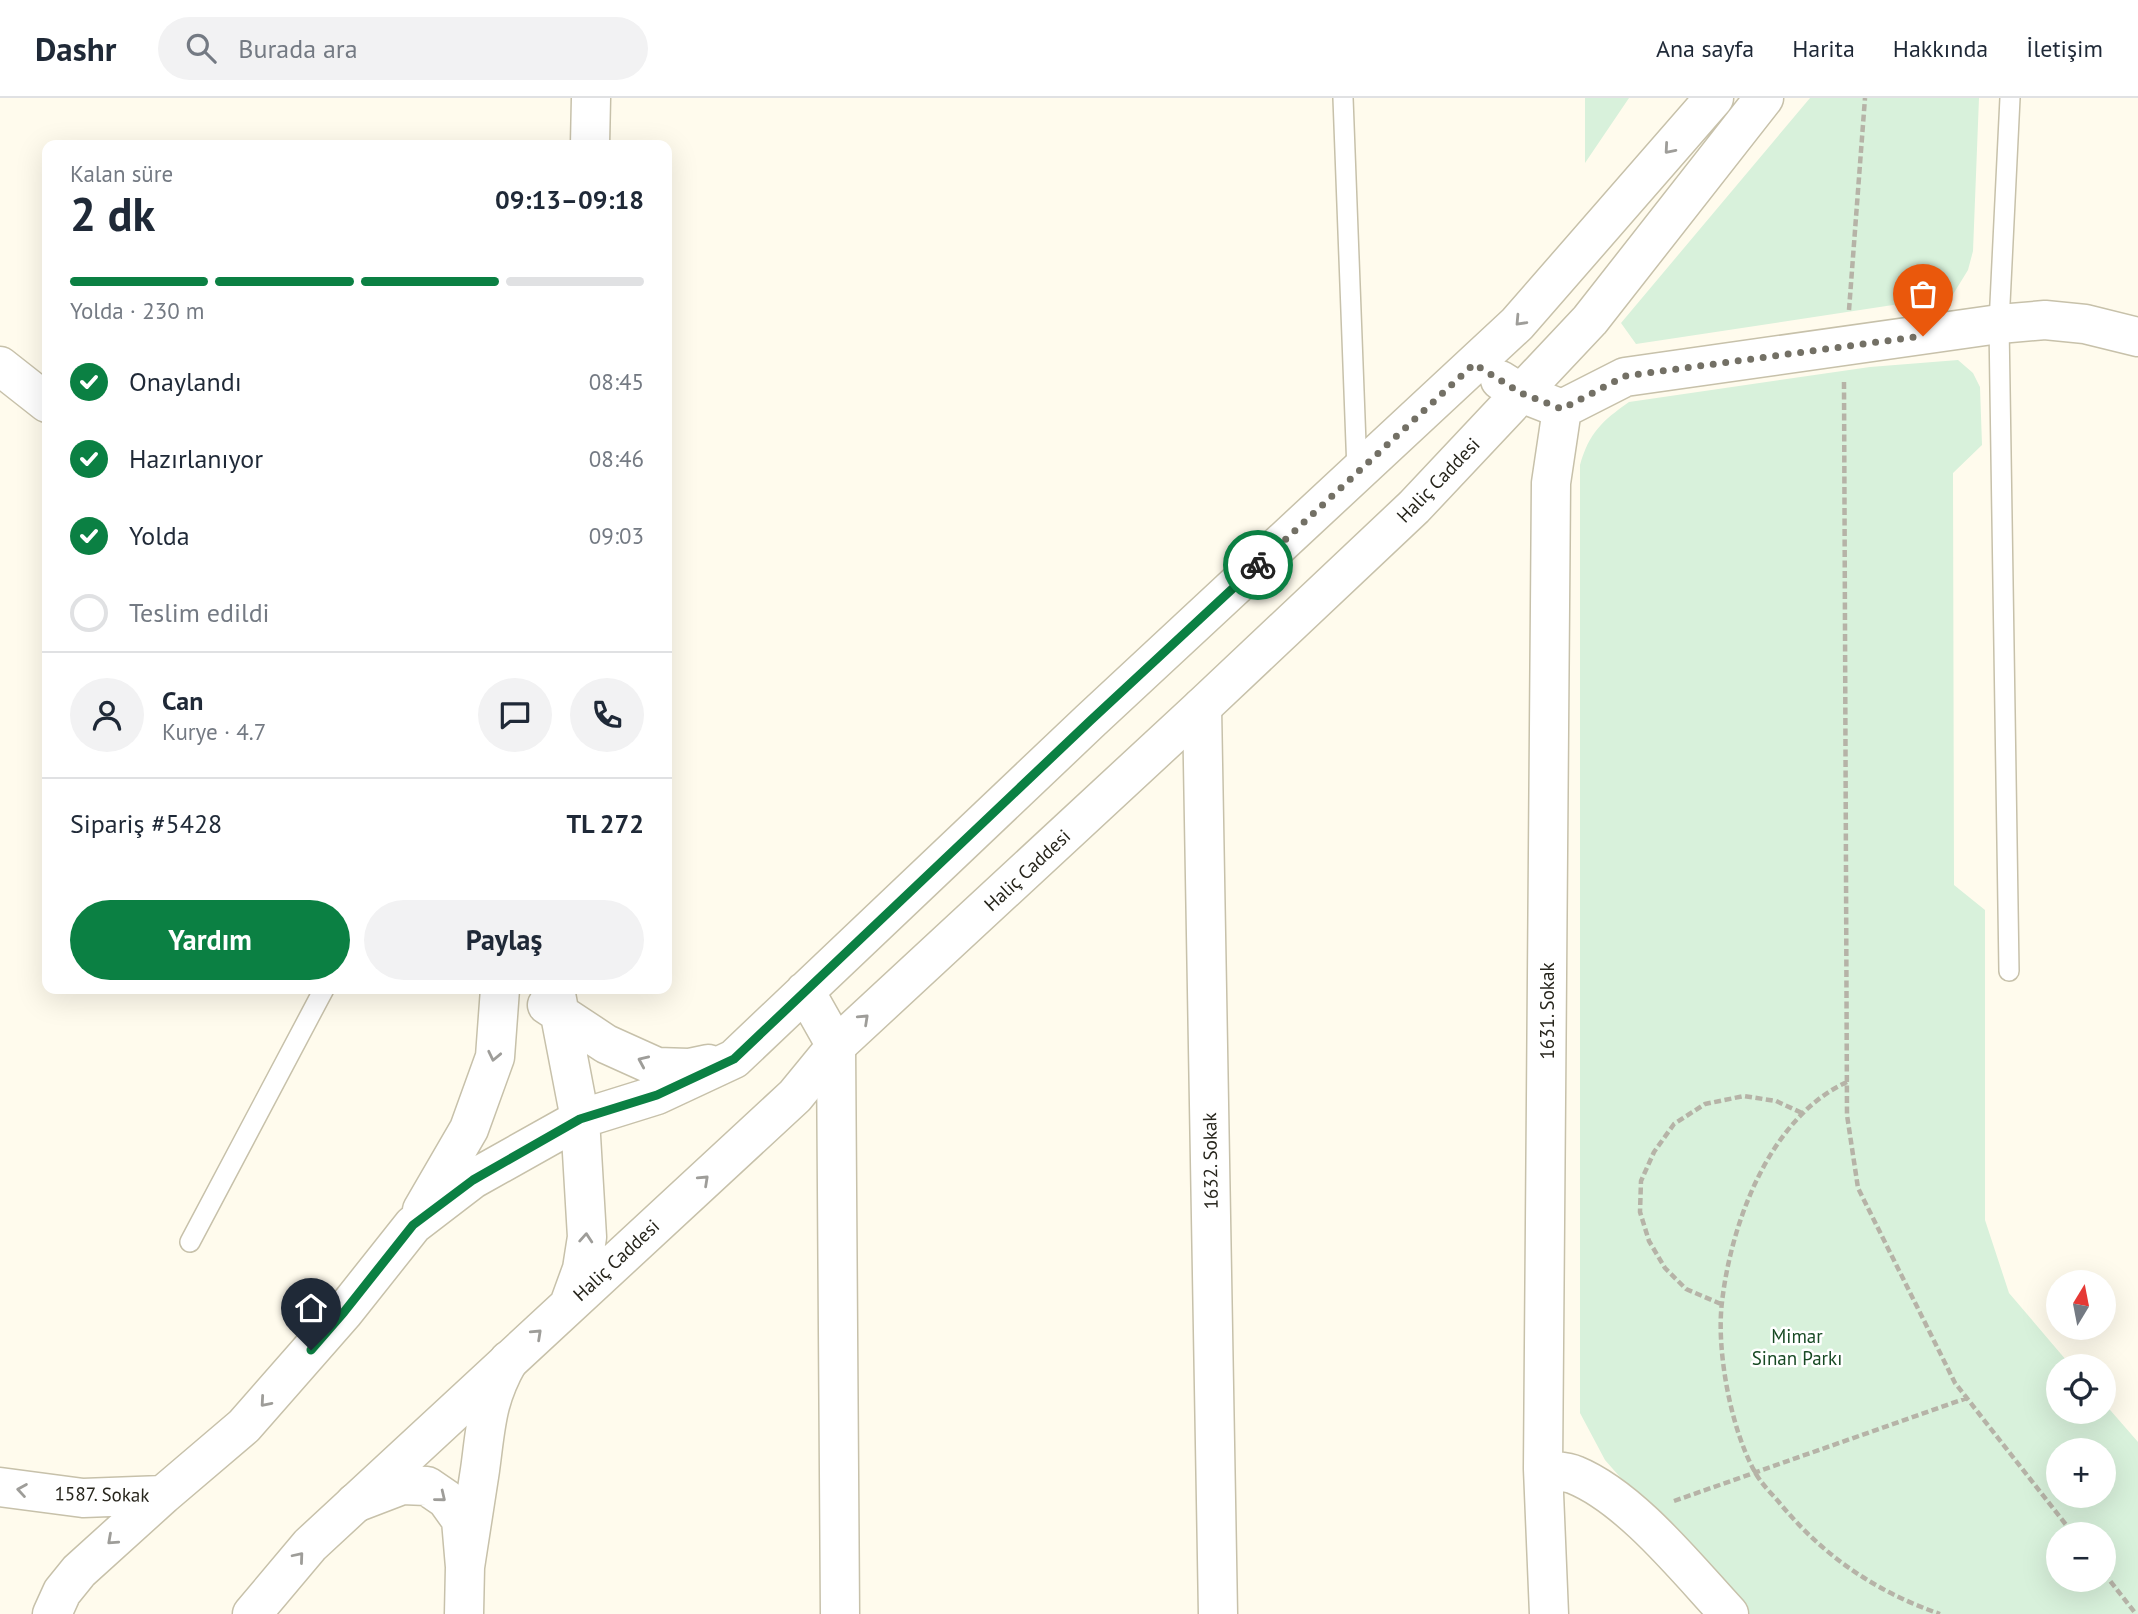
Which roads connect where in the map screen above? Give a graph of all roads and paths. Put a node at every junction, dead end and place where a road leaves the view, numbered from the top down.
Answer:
1 (592, 98) edge
2 (1343, 98) edge
3 (1714, 98) edge
4 (1764, 98) edge
5 (1865, 98) edge
6 (2010, 98) edge
7 (590, 140) edge
8 (1999, 324) junction
9 (2138, 337) edge
10 (1846, 347) junction
11 (1474, 364) junction
12 (0, 366) edge
13 (1521, 393) junction
14 (42, 398) edge
15 (1562, 409) junction
16 (1357, 473) junction
17 (1202, 707) junction
18 (2009, 971) dead end
19 (806, 991) junction
20 (321, 994) edge
21 (500, 994) edge
22 (533, 994) edge
23 (557, 1000) edge
24 (836, 1046) junction
25 (734, 1059) junction
26 (1847, 1082) junction
27 (1802, 1113) junction
28 (580, 1119) junction
29 (413, 1225) junction
30 (190, 1242) dead end
31 (569, 1304) junction
32 (1721, 1304) junction
33 (509, 1360) junction
34 (1967, 1398) junction
35 (1543, 1469) junction
36 (1755, 1473) junction
37 (0, 1487) edge
38 (163, 1494) junction
39 (355, 1503) junction
40 (1633, 1516) junction
41 (2064, 1522) edge
42 (465, 1567) junction
43 (2116, 1588) edge
44 (254, 1612) edge
45 (52, 1614) edge
46 (464, 1614) edge
47 (840, 1614) edge
48 (1218, 1614) edge
49 (1549, 1614) edge
50 (1729, 1614) edge
51 (1940, 1614) edge
52 (2136, 1614) edge

1 - 7 main road
2 - 16 lane
3 -> 11 main road
4 - 13 main road, Haliç Caddesi
5 - 10 path
6 - 8 lane
8 - 9 main road
8 - 10 main road
8 - 18 lane
10 - 15 main road
10 - 26 path
11 - 13 main road
11 - 16 main road
12 - 14 main road
13 - 15 main road
13 - 17 main road, Haliç Caddesi
15 - 35 main road, 1631. Sokak
16 - 19 main road
24 -> 17 main road, Haliç Caddesi
17 - 48 main road, 1632. Sokak
19 - 24 main road
19 - 25 main road
20 - 30 lane
21 -> 29 main road
22 - 23 main road
25 -> 23 main road
23 - 28 main road
31 -> 24 main road, Haliç Caddesi
24 - 47 main road
25 - 28 main road
26 - 27 path
26 - 34 path
27 - 32 path
27 - 32 path
28 - 29 main road
31 -> 28 main road
29 -> 38 main road
33 -> 31 main road, Haliç Caddesi
32 - 36 path
33 - 39 main road, Haliç Caddesi
33 - 42 main road
34 - 36 path
34 - 41 path
35 - 40 main road
35 - 49 main road, 1631. Sokak
36 - 40 path
36 - 51 path
38 -> 37 main road, 1587. Sokak
38 -> 45 main road
39 -> 42 main road
44 -> 39 main road, Haliç Caddesi
40 - 50 main road
42 - 46 main road
43 - 52 path

